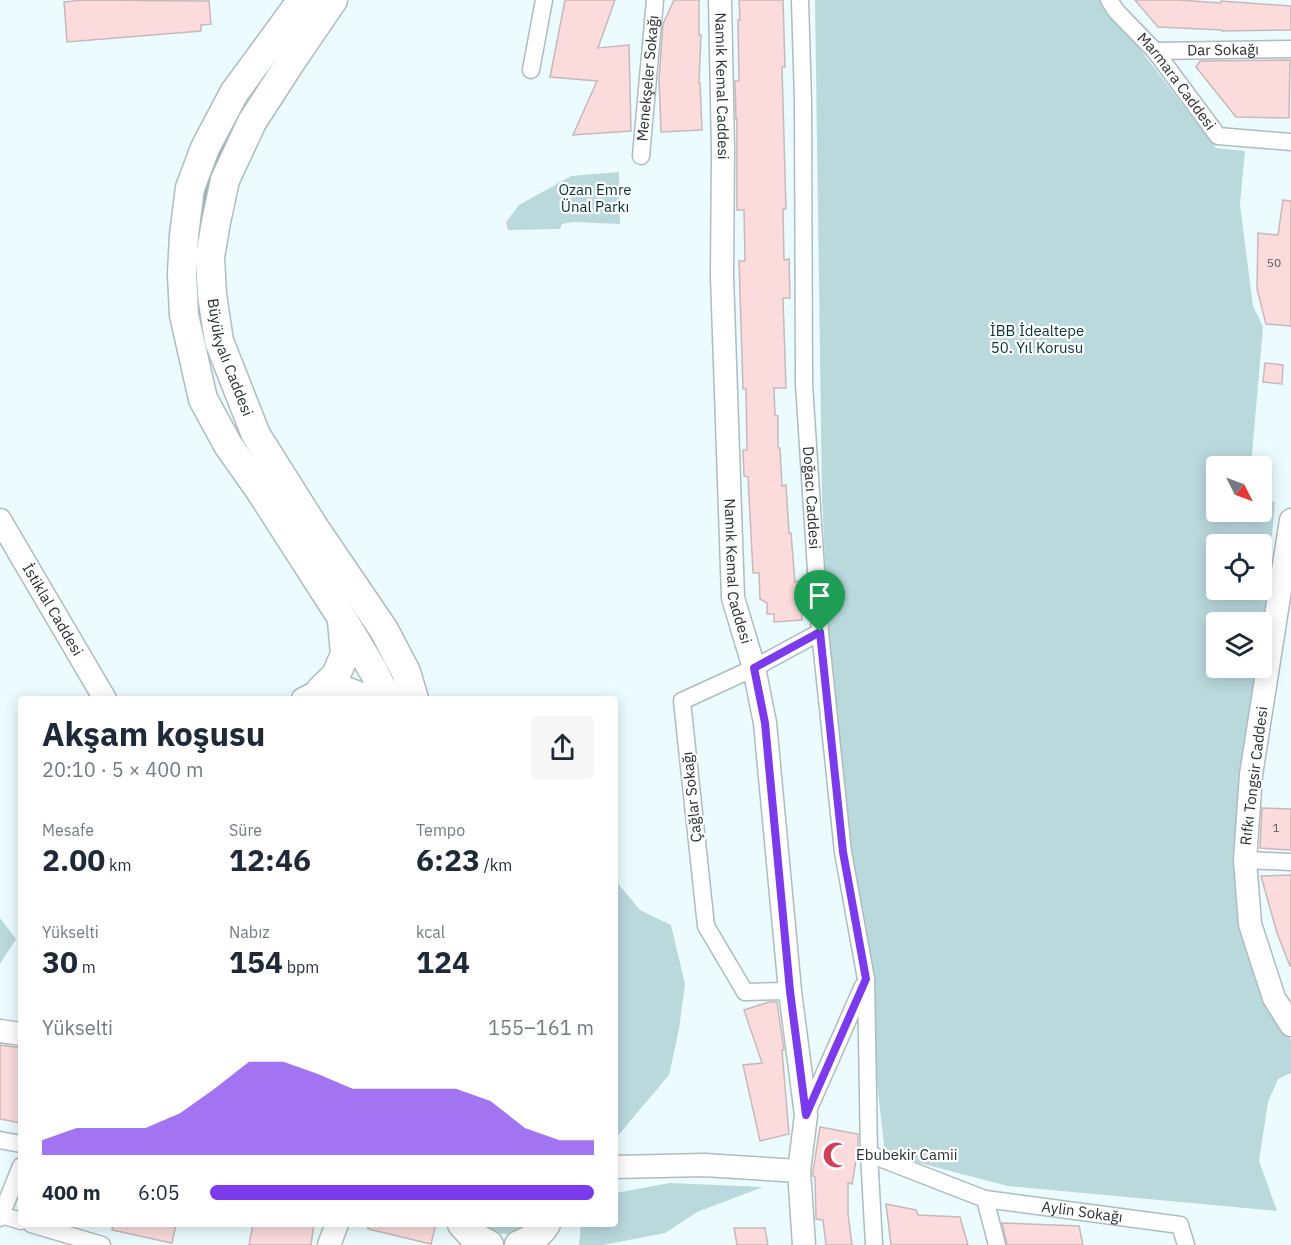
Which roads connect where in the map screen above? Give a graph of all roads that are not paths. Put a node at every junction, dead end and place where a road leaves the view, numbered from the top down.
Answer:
1 (302, 0) edge
2 (333, 0) edge
3 (544, 0) edge
4 (655, 0) edge
5 (720, 0) edge
6 (800, 0) edge
7 (1109, 0) edge
8 (1291, 49) edge
9 (1155, 51) junction
10 (531, 70) dead end
11 (1291, 142) edge
12 (641, 156) dead end
13 (0, 522) edge
14 (1291, 524) edge
15 (342, 618) junction
16 (820, 632) junction
17 (754, 668) junction
18 (312, 695) edge
19 (103, 696) edge
20 (358, 696) edge
21 (386, 696) edge
22 (413, 696) edge
23 (1245, 860) junction
24 (1291, 862) edge
25 (866, 979) junction
26 (790, 991) junction
27 (0, 1020) edge
28 (1291, 1025) edge
29 (0, 1031) edge
30 (18, 1032) edge
31 (18, 1034) edge
32 (806, 1115) junction
33 (0, 1140) edge
34 (18, 1143) edge
35 (869, 1154) junction
36 (618, 1167) edge
37 (799, 1171) junction
38 (18, 1174) edge
39 (985, 1200) junction
40 (1, 1217) edge
41 (18, 1220) edge
42 (41, 1227) edge
43 (336, 1227) edge
44 (449, 1227) edge
45 (545, 1227) edge
46 (548, 1227) edge
47 (471, 1239) edge
48 (102, 1245) edge
49 (329, 1245) edge
50 (519, 1245) edge
51 (550, 1245) edge
52 (804, 1245) edge
53 (874, 1245) edge
54 (997, 1245) edge
55 (1186, 1245) edge

1 - 15 highway, Büyükyalı Caddesi
2 - 22 highway, Büyükyalı Caddesi
3 - 10 street
4 - 12 street, Menekşeler Sokağı
5 - 17 street, Namık Kemal Caddesi
6 - 16 street, Doğacı Caddesi
7 - 9 street, Marmara Caddesi
8 - 9 street, Dar Sokağı
9 - 11 street, Marmara Caddesi
13 - 19 street, İstiklal Caddesi
14 - 23 street, Rıfkı Tongsir Caddesi
15 - 18 highway, Büyükyalı Caddesi
15 - 21 highway, Büyükyalı Caddesi
16 - 17 street, Çağlar Sokağı
16 - 25 street, Doğacı Caddesi
17 - 26 street, Namık Kemal Caddesi
17 - 26 street, Çağlar Sokağı
18 - 20 highway, Büyükyalı Caddesi
23 - 24 street
23 - 28 street, Rıfkı Tongsir Caddesi
25 - 32 street
25 - 35 street, Doğacı Caddesi
26 - 32 street, Namık Kemal Caddesi
27 - 30 street
29 - 31 street
32 - 37 street, Namık Kemal Caddesi
33 - 34 street
35 - 39 street, Aylin Sokağı
35 - 53 street, Doğacı Caddesi
36 - 37 street
37 - 52 street, Namık Kemal Caddesi
38 - 40 street
39 - 54 street
39 - 55 street, Aylin Sokağı
40 - 41 street
42 - 48 street
43 - 49 street
44 - 47 highway
45 - 50 highway
46 - 51 highway

